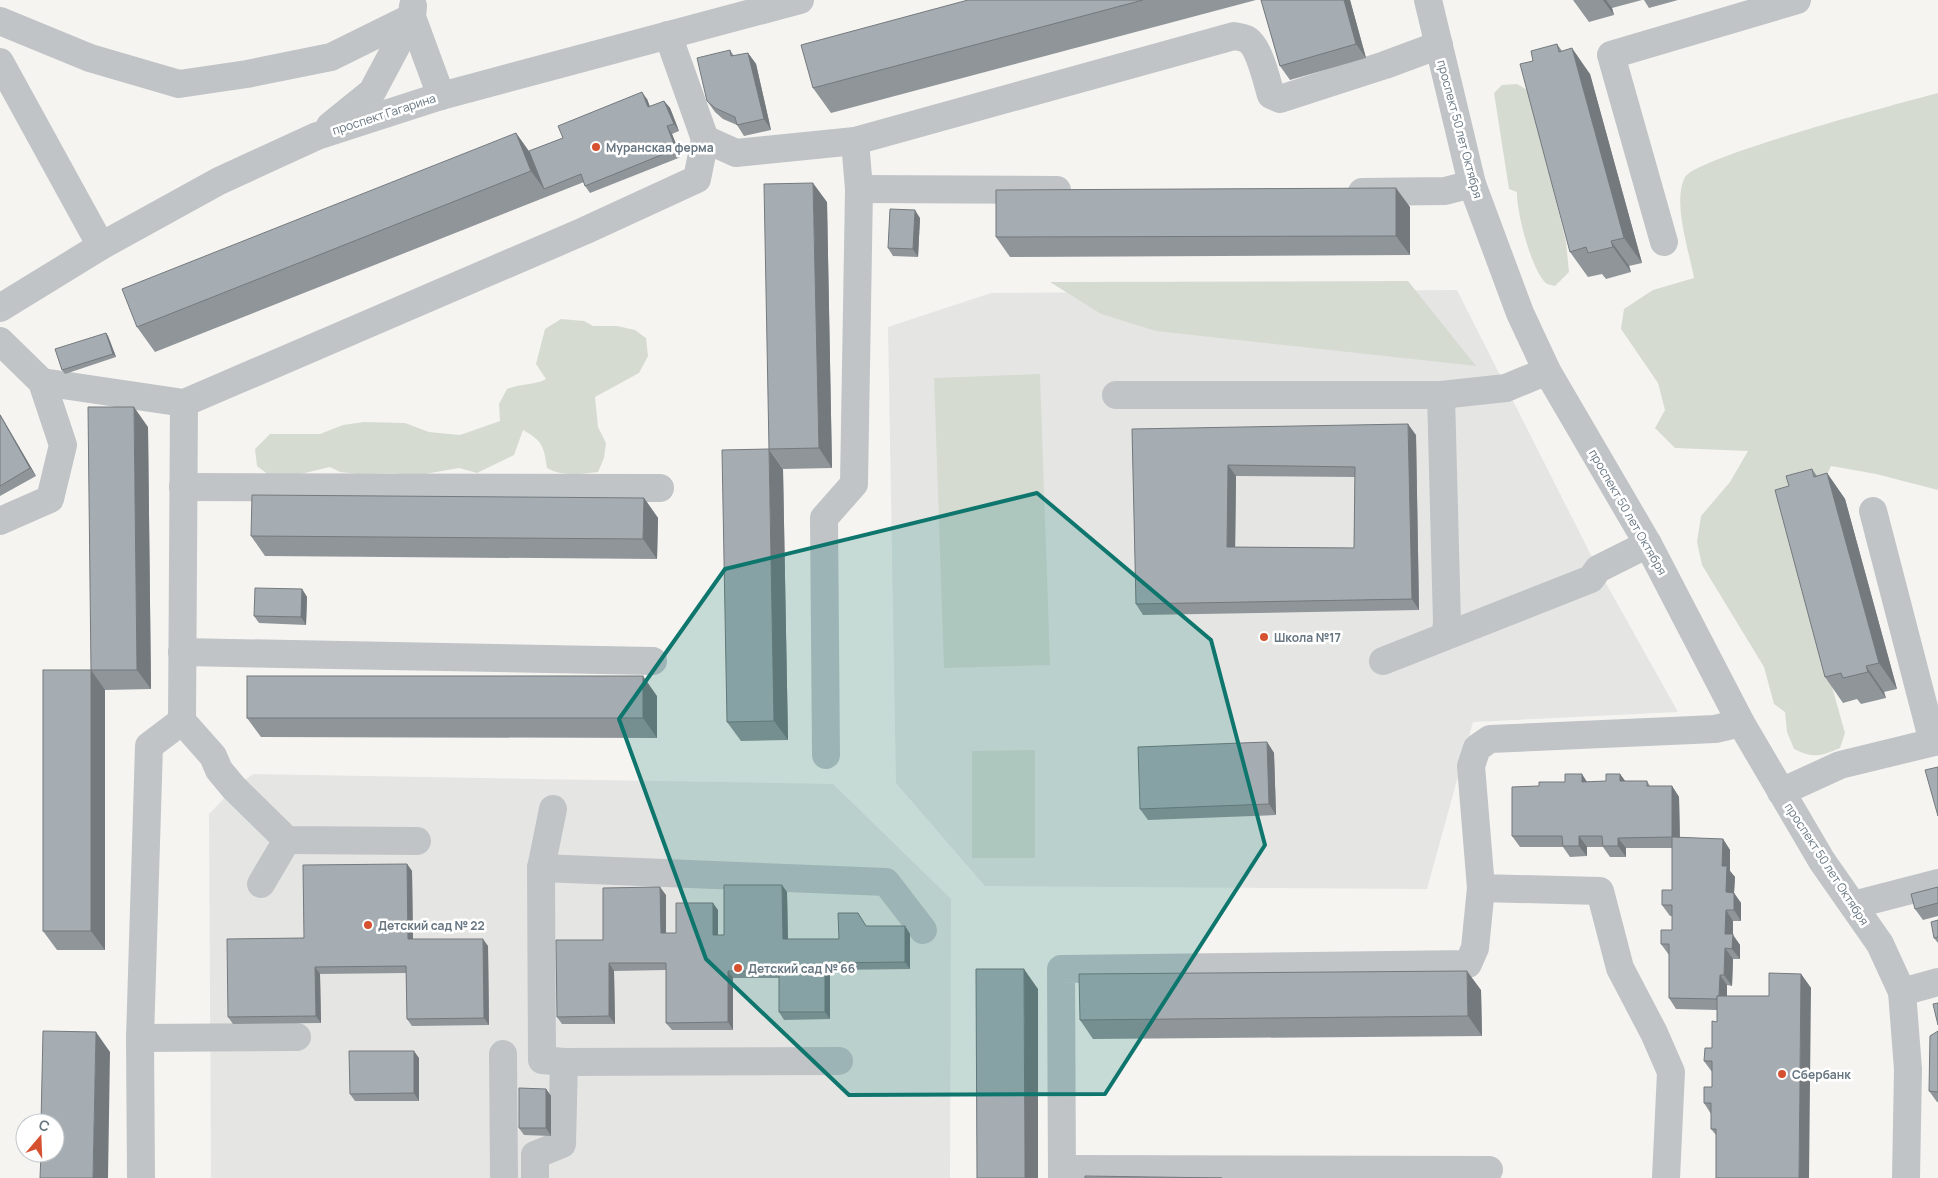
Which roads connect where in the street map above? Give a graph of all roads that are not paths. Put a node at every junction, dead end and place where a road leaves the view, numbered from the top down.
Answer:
1 (800, 0) edge
2 (1428, 0) edge
3 (1797, 0) edge
4 (745, 7) edge
5 (412, 9) edge
6 (0, 20) edge
7 (668, 36) junction
8 (1439, 45) junction
9 (0, 62) edge
10 (441, 96) junction
11 (317, 136) junction
12 (705, 139) junction
13 (855, 141) junction
14 (1472, 184) junction
15 (859, 189) junction
16 (1077, 190) edge
17 (1335, 192) edge
18 (1664, 242) dead end
19 (101, 246) junction
20 (0, 308) edge
21 (0, 341) edge
22 (1547, 371) junction
23 (42, 382) junction
24 (1116, 395) dead end
25 (1442, 395) junction
26 (184, 403) junction
27 (183, 487) junction
28 (660, 488) dead end
29 (1872, 511) dead end
30 (0, 521) edge
31 (1648, 544) junction
32 (1446, 630) junction
33 (1388, 651) dead end
34 (182, 652) junction
35 (653, 661) dead end
36 (182, 721) junction
37 (1741, 723) junction
38 (1936, 742) edge
39 (826, 754) dead end
40 (1781, 792) junction
41 (553, 809) dead end
42 (287, 840) junction
43 (417, 841) dead end
44 (541, 868) junction
45 (1938, 882) edge
46 (261, 884) dead end
47 (1481, 888) junction
48 (1853, 905) junction
49 (923, 930) dead end
50 (1938, 982) edge
51 (1902, 992) junction
52 (297, 1036) dead end
53 (140, 1038) junction
54 (503, 1054) dead end
55 (839, 1060) dead end
56 (564, 1062) junction
57 (1488, 1170) dead end
58 (1062, 1174) edge
59 (141, 1178) edge
60 (504, 1178) edge
61 (535, 1178) edge
62 (1666, 1178) edge
63 (1906, 1178) edge

1 - 4 street, проспект Гагарина
2 - 8 street, проспект 50 лет Октября
3 - 18 street
4 - 7 street, проспект Гагарина
5 - 6 street
5 - 10 street
5 - 11 street
7 - 10 street, проспект Гагарина
7 - 12 street
8 - 13 street
8 - 14 street, проспект 50 лет Октября
9 - 19 street
10 - 11 street, проспект Гагарина
11 - 19 street, проспект Гагарина
12 - 13 street
12 - 26 street
13 - 15 street
14 - 17 street
14 - 22 street, проспект 50 лет Октября
15 - 16 street
15 - 39 street
19 - 20 street, проспект Гагарина
21 - 23 street
22 - 25 street
22 - 31 street, проспект 50 лет Октября
23 - 26 street
23 - 30 street
24 - 25 street
25 - 32 street
26 - 27 street
27 - 28 street
27 - 34 street
29 - 38 street
31 - 32 street
31 - 37 street, проспект 50 лет Октября
32 - 33 street
34 - 35 street
34 - 36 street
36 - 42 street
36 - 53 street
37 - 40 street, проспект 50 лет Октября
37 - 47 street
38 - 40 street
40 - 48 street, проспект 50 лет Октября
41 - 44 street
42 - 43 street
42 - 46 street
44 - 49 street
44 - 56 street
45 - 48 street
47 - 58 street
47 - 62 street
48 - 51 street, проспект 50 лет Октября
50 - 51 street
51 - 63 street, проспект 50 лет Октября
52 - 53 street
53 - 59 street
54 - 60 street
55 - 56 street
56 - 61 street
57 - 58 street

